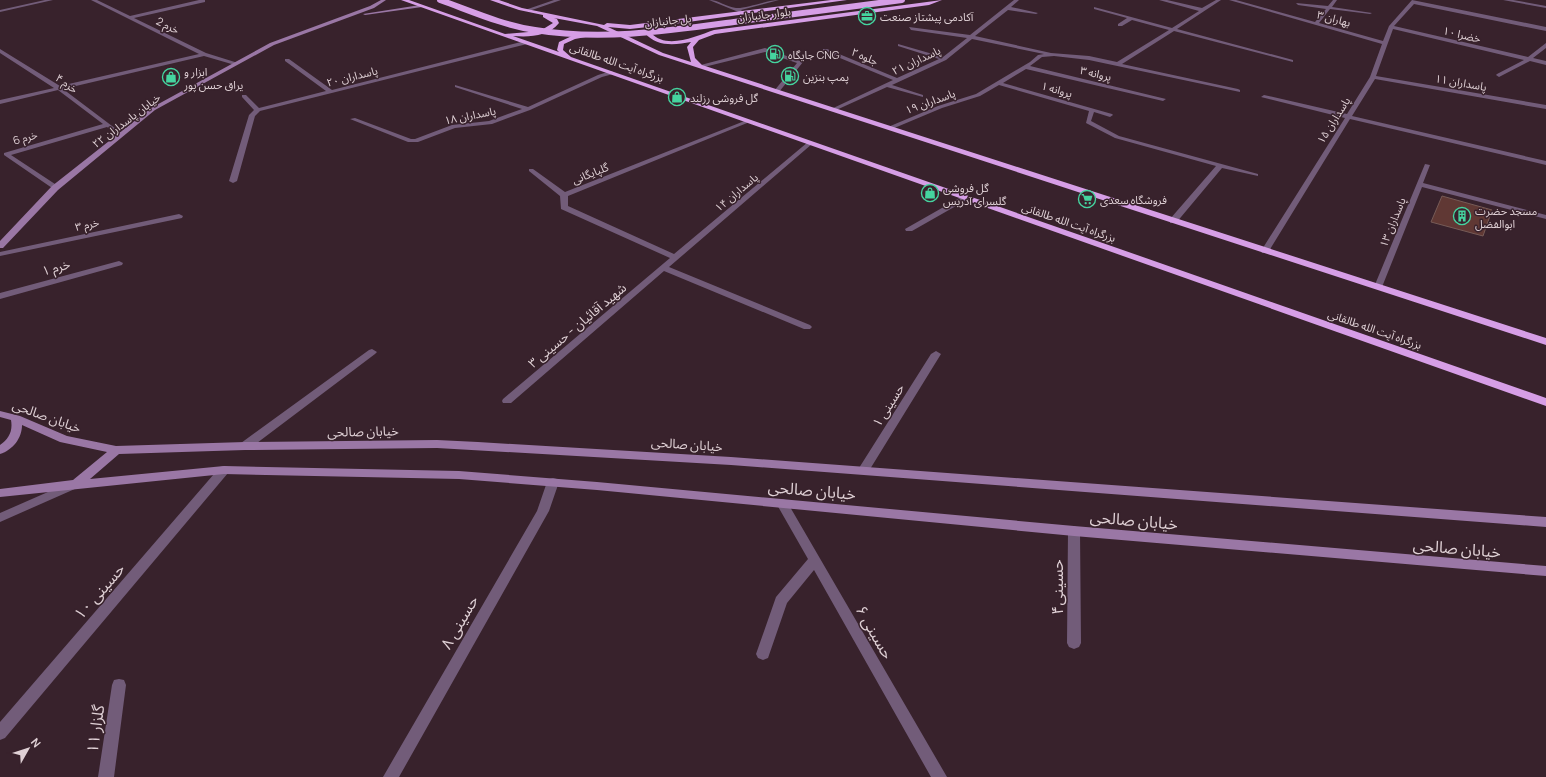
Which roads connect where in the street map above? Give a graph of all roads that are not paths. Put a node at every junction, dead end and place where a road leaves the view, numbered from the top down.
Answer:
1 (51, 0) edge
2 (93, 0) edge
3 (201, 0) edge
4 (384, 0) edge
5 (404, 0) edge
6 (440, 0) edge
7 (493, 0) edge
8 (559, 0) edge
9 (711, 0) edge
10 (777, 0) edge
11 (844, 0) edge
12 (902, 0) edge
13 (939, 0) edge
14 (1017, 0) edge
15 (1161, 0) edge
16 (1219, 0) edge
17 (1231, 0) edge
18 (1258, 0) edge
19 (1505, 0) edge
20 (831, 1) edge
21 (1335, 1) edge
22 (1414, 1) edge
23 (1341, 3) dead end
24 (1298, 4) dead end
25 (1348, 4) dead end
26 (420, 6) junction
27 (515, 7) junction
28 (1256, 7) junction
29 (1369, 7) dead end
30 (1546, 7) edge
31 (1007, 8) junction
32 (1096, 8) dead end
33 (1329, 8) junction
34 (527, 10) junction
35 (736, 10) junction
36 (1203, 10) junction
37 (0, 11) edge
38 (742, 13) junction
39 (1370, 13) dead end
40 (1036, 14) dead end
41 (129, 18) junction
42 (1131, 18) junction
43 (586, 22) junction
44 (330, 23) junction
45 (660, 24) junction
46 (1316, 24) junction
47 (1120, 25) dead end
48 (1391, 27) junction
49 (911, 28) dead end
50 (1171, 30) junction
51 (1546, 30) edge
52 (495, 32) junction
53 (971, 37) junction
54 (696, 39) junction
55 (525, 43) junction
56 (1386, 43) junction
57 (900, 45) dead end
58 (1546, 45) edge
59 (825, 50) dead end
60 (0, 51) edge
61 (656, 52) junction
62 (204, 54) junction
63 (1054, 54) junction
64 (569, 58) junction
65 (944, 59) junction
66 (1529, 59) junction
67 (287, 60) dead end
68 (1292, 61) dead end
69 (235, 63) junction
70 (1546, 63) edge
71 (1118, 64) junction
72 (700, 66) junction
73 (1025, 67) junction
74 (611, 73) junction
75 (1499, 75) dead end
76 (1373, 77) junction
77 (897, 80) junction
78 (998, 83) junction
79 (887, 85) junction
80 (457, 86) dead end
81 (60, 89) junction
82 (330, 91) junction
83 (777, 91) junction
84 (1238, 91) dead end
85 (244, 96) dead end
86 (921, 96) dead end
87 (1264, 97) dead end
88 (1163, 99) dead end
89 (0, 102) edge
90 (1546, 107) edge
91 (528, 109) junction
92 (258, 110) junction
93 (832, 110) junction
94 (1092, 110) junction
95 (1110, 115) dead end
96 (1348, 116) junction
97 (353, 119) dead end
98 (749, 121) junction
99 (107, 125) junction
100 (890, 128) junction
101 (121, 135) junction
102 (810, 143) junction
103 (1546, 163) edge
104 (1221, 165) junction
105 (1426, 165) dead end
106 (531, 170) dead end
107 (1256, 175) dead end
108 (233, 181) dead end
109 (1419, 184) junction
110 (55, 188) junction
111 (564, 195) junction
112 (966, 198) junction
113 (179, 216) dead end
114 (1546, 217) edge
115 (1173, 220) junction
116 (909, 228) dead end
117 (0, 246) edge
118 (1265, 251) junction
119 (0, 254) edge
120 (676, 258) junction
121 (119, 263) dead end
122 (663, 268) junction
123 (1378, 288) junction
124 (0, 296) edge
125 (807, 327) dead end
126 (1546, 342) edge
127 (372, 352) dead end
128 (936, 354) dead end
129 (507, 402) dead end
130 (1546, 402) edge
131 (0, 414) edge
132 (16, 418) junction
133 (245, 446) junction
134 (0, 450) edge
135 (116, 450) junction
136 (732, 461) joint
137 (224, 470) junction
138 (863, 471) junction
139 (553, 482) junction
140 (76, 484) junction
141 (0, 493) edge
142 (782, 503) junction
143 (0, 518) edge
144 (1546, 522) edge
145 (1074, 531) junction
146 (814, 561) junction
147 (1546, 572) edge
148 (1074, 643) dead end
149 (763, 654) dead end
150 (119, 685) dead end
151 (0, 733) edge
152 (938, 776) edge
153 (106, 777) edge
154 (391, 777) edge

1 - 37 street
2 - 41 street, خرم 2
3 - 41 street
4 - 44 main road, خیابان پاسداران ۲۲
5 - 26 highway, بزرگراه آیت الله طالقانی
6 - 12 highway, پل جانبازان, bridge
7 - 27 highway, بزرگراه آیت الله طالقانی
8 - 34 street
9 - 35 street
10 - 35 street
11 - 20 highway, بلوار جانبازان
13 - 54 highway, بلوار جانبازان
14 - 31 street, پاسداران ۲۱
15 - 36 street
16 - 36 street
17 - 28 street, بهاران ۳
18 - 28 street
19 - 30 street
20 - 38 highway, بلوار جانبازان
21 - 23 street
21 - 33 street
22 - 48 street, پاسداران ۱۵
22 - 51 street
24 - 33 street
25 - 29 street
26 - 44 main road, خیابان پاسداران ۲۲
26 - 52 highway, بزرگراه آیت الله طالقانی
27 - 34 highway, بزرگراه آیت الله طالقانی
27 - 52 highway
28 - 46 street, بهاران ۳
31 - 40 street
31 - 53 street, پاسداران ۲۱
32 - 42 street
33 - 39 street
33 - 46 street
34 - 43 highway, بزرگراه آیت الله طالقانی
35 - 38 street
36 - 50 street
38 - 45 highway, بلوار جانبازان
41 - 62 street, خرم 2
42 - 47 street
42 - 50 street
43 - 45 highway, بلوار جانبازان
43 - 61 highway, بزرگراه آیت الله طالقانی
44 - 69 main road, خیابان پاسداران ۲۲
45 - 54 highway, بلوار جانبازان
46 - 56 street, بهاران ۳
48 - 56 street, پاسداران ۱۵
48 - 66 street, خضرا ۱۰
49 - 53 street
50 - 68 street
50 - 71 street
52 - 55 highway, بزرگراه آیت الله طالقانی
53 - 63 street
53 - 65 street, پاسداران ۲۱
54 - 72 highway
55 - 64 highway, بزرگراه آیت الله طالقانی
55 - 82 street, پاسداران ۲۰
56 - 76 street, پاسداران ۱۵
57 - 65 street
58 - 66 street
59 - 77 street, جلوه ۲
60 - 81 street, خرم ۴
61 - 64 highway
61 - 72 highway, بزرگراه آیت الله طالقانی
62 - 69 street, خرم 2
62 - 81 street
63 - 71 street
63 - 73 street, پاسداران ۱۹
64 - 74 highway, بزرگراه آیت الله طالقانی
65 - 77 street, پاسداران ۲۱
66 - 70 street, خضرا ۱۰
66 - 75 street
67 - 82 street
69 - 101 main road, خیابان پاسداران ۲۲
71 - 84 street
72 - 83 highway, بزرگراه آیت الله طالقانی
72 - 83 street
73 - 78 street, پاسداران ۱۹
73 - 88 street, پروانه ۳
74 - 91 street, پاسداران ۱۸
74 - 98 highway, بزرگراه آیت الله طالقانی
76 - 90 street, پاسداران ١١
76 - 96 street, پاسداران ۱۵
77 - 79 street, پاسداران ۲۱
78 - 94 street, پروانه ۱
78 - 100 street, پاسداران ۱۹
79 - 86 street
79 - 93 street, پاسداران ۲۱
80 - 91 street
81 - 89 street
81 - 99 street, خرم ۴
82 - 92 street, پاسداران ۲۰
83 - 93 highway, بزرگراه آیت الله طالقانی
85 - 92 street
87 - 96 street
91 - 97 street, پاسداران ۱۸
92 - 108 street
93 - 100 highway, بزرگراه آیت الله طالقانی
94 - 95 street, پروانه ۱
94 - 104 street
96 - 103 street
96 - 118 street, پاسداران ۱۵
98 - 102 highway, بزرگراه آیت الله طالقانی
98 - 111 street, گلپایگانی
99 - 101 street, خرم ۴
99 - 110 street, خرم 6
100 - 115 highway, بزرگراه آیت الله طالقانی
101 - 110 main road, خیابان پاسداران ۲۲
102 - 112 highway, بزرگراه آیت الله طالقانی
102 - 120 street, پاسداران ۱۴
104 - 107 street
104 - 115 street
105 - 109 street, پاسداران ۱۳
106 - 111 street
109 - 114 street
109 - 123 street, پاسداران ۱۳
110 - 117 main road, خیابان پاسداران ۲۲
111 - 120 street, گلپایگانی
112 - 116 street
112 - 130 highway, بزرگراه آیت الله طالقانی
113 - 119 street, خرم ۳
115 - 118 highway, بزرگراه آیت الله طالقانی
118 - 123 highway, بزرگراه آیت الله طالقانی
120 - 122 street, پاسداران ۱۴
121 - 124 street, خرم ۱
122 - 125 street
122 - 129 street, شهید آقائیان - حسینی ۳
123 - 126 highway, بزرگراه آیت الله طالقانی
127 - 133 street
128 - 138 street, حسینی ۱
131 - 132 main road, خيابان صالحی
132 - 134 main road
132 - 135 main road, خيابان صالحی
133 - 135 main road, خيابان صالحی
133 - 136 main road, خيابان صالحی
135 - 140 main road
136 - 138 main road, خیابان صالحی
137 - 139 main road
137 - 140 main road
137 - 151 street, حسینی ۱۰
138 - 144 main road, خیابان صالحی
139 - 142 main road, خیابان صالحی
139 - 154 street, حسینی ۸
140 - 141 main road
140 - 143 street
142 - 145 main road, خیابان صالحی
142 - 146 street, حسینی ۶
145 - 147 main road, خیابان صالحی
145 - 148 street, حسینی۴
146 - 149 street
146 - 152 street, حسینی ۶
150 - 153 street, گلزار ١١

